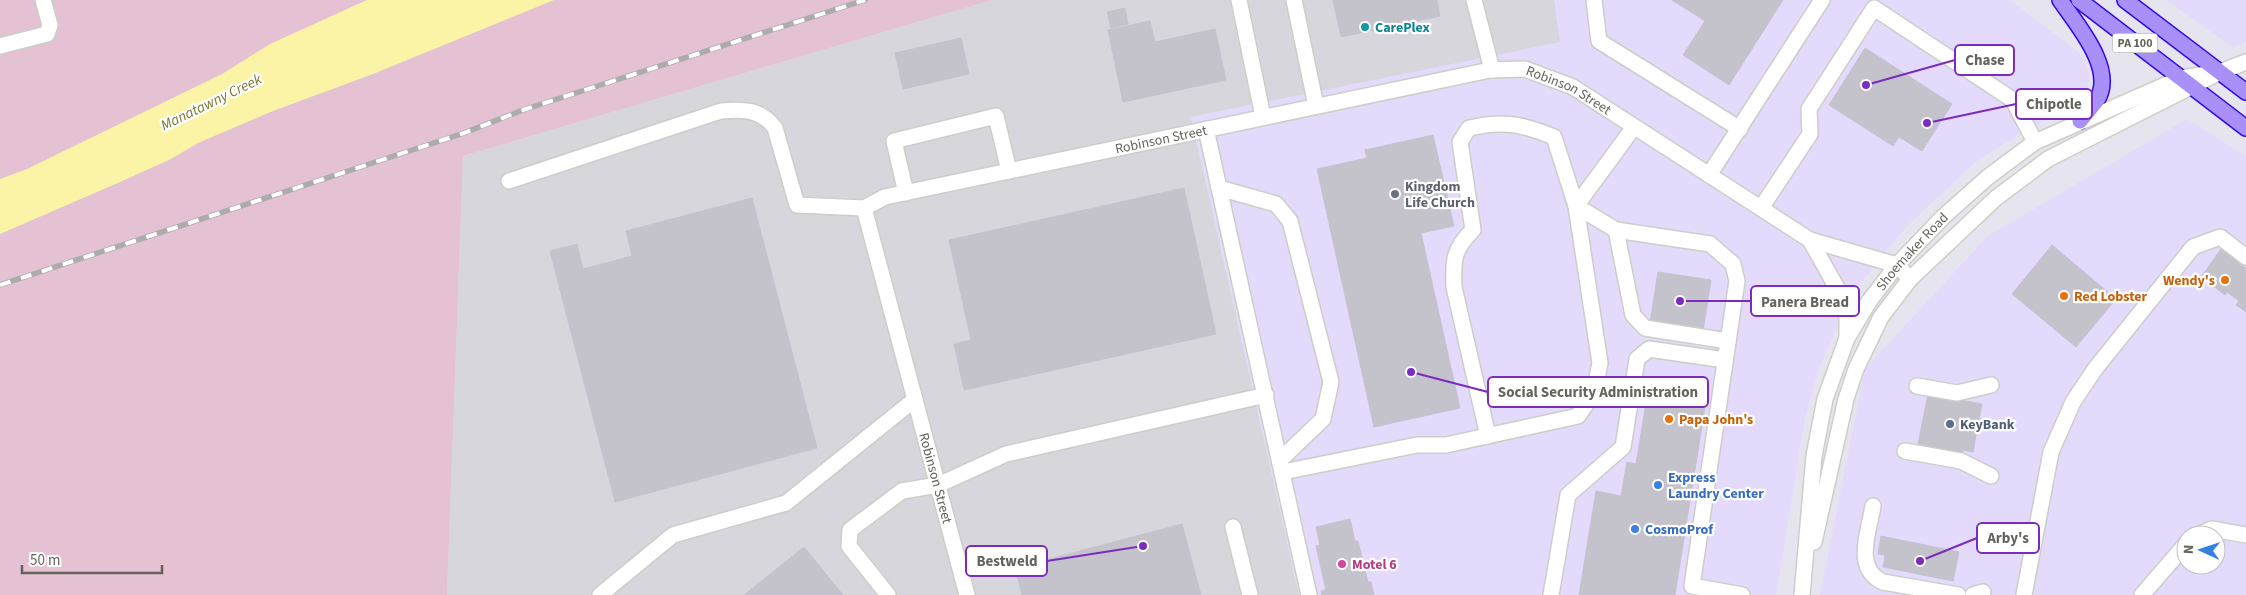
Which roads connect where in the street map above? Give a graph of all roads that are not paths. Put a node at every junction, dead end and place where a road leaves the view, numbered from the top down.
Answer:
1 (43, 0) edge
2 (1239, 0) edge
3 (1294, 0) edge
4 (1474, 0) edge
5 (1594, 0) edge
6 (1822, 0) edge
7 (2060, 0) edge
8 (2079, 0) edge
9 (2125, 0) edge
10 (0, 46) edge
11 (2246, 62) edge
12 (1492, 70) junction
13 (2220, 72) junction
14 (2186, 82) junction
15 (2246, 92) edge
16 (1316, 106) junction
17 (1263, 117) junction
18 (2080, 121) junction
19 (1634, 127) junction
20 (2246, 128) edge
21 (1740, 129) junction
22 (1206, 130) junction
23 (2036, 142) junction
24 (1009, 171) junction
25 (1709, 175) junction
26 (509, 181) dead end
27 (1219, 188) junction
28 (906, 193) junction
29 (1576, 206) junction
30 (864, 208) junction
31 (1761, 208) junction
32 (1616, 230) junction
33 (1810, 240) junction
34 (2246, 257) edge
35 (1898, 265) junction
36 (1910, 279) junction
37 (1847, 338) junction
38 (1728, 340) junction
39 (1725, 360) junction
40 (1991, 385) dead end
41 (1917, 386) dead end
42 (1266, 395) junction
43 (914, 400) junction
44 (1488, 436) junction
45 (1906, 451) dead end
46 (1281, 466) junction
47 (1991, 476) dead end
48 (938, 485) junction
49 (1873, 506) dead end
50 (1233, 527) dead end
51 (2226, 532) edge
52 (2246, 536) edge
53 (2176, 556) edge
54 (1691, 590) edge
55 (1803, 591) edge
56 (600, 595) edge
57 (888, 595) edge
58 (967, 595) edge
59 (1250, 595) edge
60 (1309, 595) edge
61 (1551, 595) edge
62 (1742, 595) edge
63 (1958, 595) edge
64 (2024, 595) edge
65 (2142, 595) edge

1 - 10 street
2 - 17 street
3 - 16 street
4 - 12 street
5 - 21 street
6 - 21 street
7 - 18 highway
8 - 14 highway, PA 100
9 - 13 highway, PA 100
11 - 13 street, Shoemaker Road
12 - 16 street, Robinson Street
12 - 19 street, Robinson Street
13 - 14 street, Shoemaker Road
13 - 15 highway, PA 100
14 - 18 street, Shoemaker Road
14 - 20 highway, PA 100
14 - 36 street, Shoemaker Road
16 - 17 street, Robinson Street
17 - 22 street, Robinson Street
18 - 23 street, Shoemaker Road
19 - 25 street, Robinson Street
19 - 29 street
21 - 25 street
22 - 24 street, Robinson Street
22 - 27 street
23 - 31 street
23 - 35 street, Shoemaker Road
24 - 28 street, Robinson Street
24 - 28 street
25 - 31 street, Robinson Street
26 - 30 street
27 - 42 street
27 - 46 street
28 - 30 street, Robinson Street
29 - 32 street
29 - 44 street
29 - 44 street
30 - 43 street, Robinson Street
31 - 33 street, Robinson Street
32 - 38 street
32 - 38 street
33 - 35 street, Robinson Street
33 - 37 street, Robinson Street
34 - 64 street
35 - 36 street
35 - 37 street, Shoemaker Road
36 - 55 street, Shoemaker Road
37 - 55 street, Shoemaker Road
38 - 39 street
39 - 54 street
39 - 61 street
40 - 41 street
42 - 46 street
42 - 48 street
43 - 48 street, Robinson Street
43 - 56 street
44 - 46 street
45 - 47 street
46 - 60 street
48 - 57 street
48 - 58 street, Robinson Street
49 - 63 street
50 - 59 street
51 - 52 street
53 - 65 street
54 - 62 street

